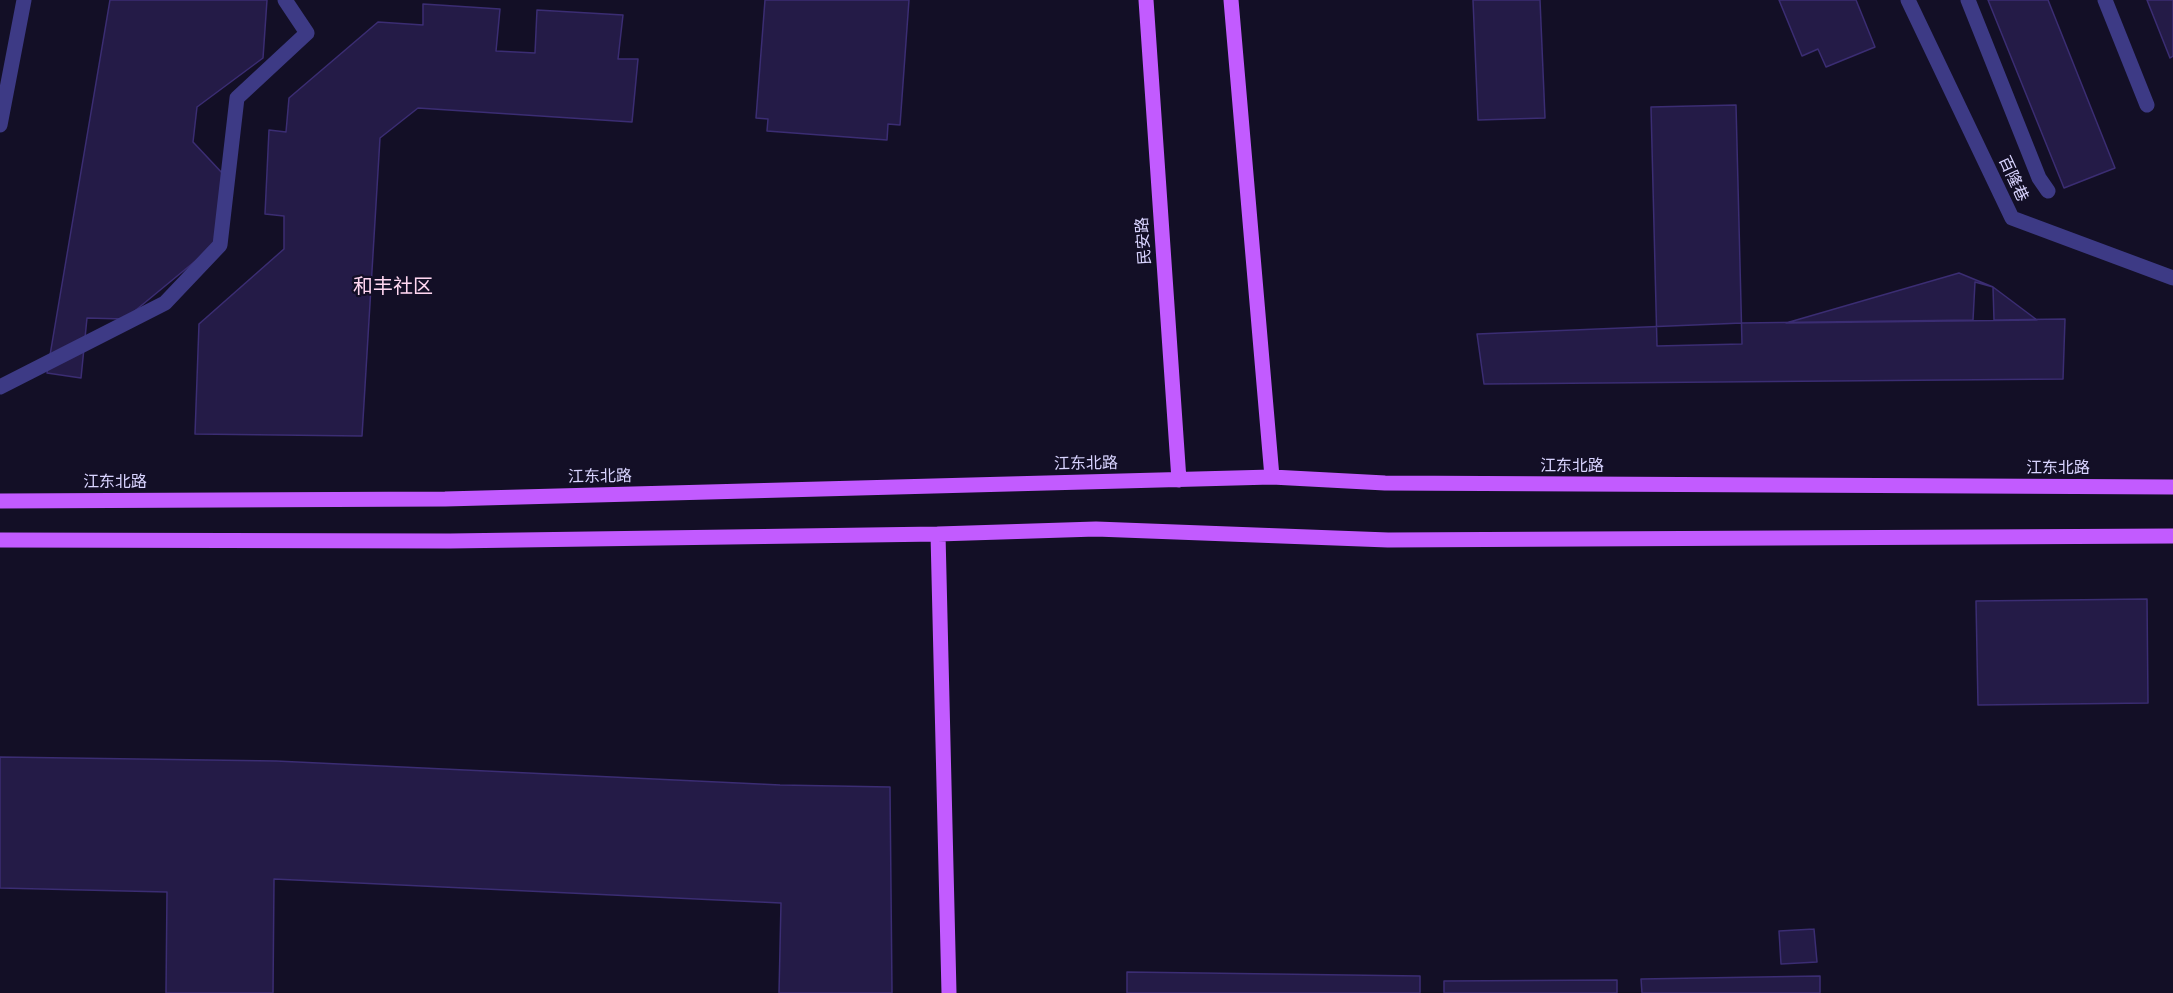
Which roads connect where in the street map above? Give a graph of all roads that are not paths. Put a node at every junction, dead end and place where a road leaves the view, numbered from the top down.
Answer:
1 (24, 0) edge
2 (285, 0) edge
3 (1146, 0) edge
4 (1231, 0) edge
5 (1908, 0) edge
6 (1968, 0) edge
7 (2105, 0) edge
8 (2147, 105) dead end
9 (0, 125) edge
10 (2048, 191) dead end
11 (2173, 278) edge
12 (0, 387) edge
13 (1272, 477) junction
14 (1179, 480) junction
15 (2173, 487) edge
16 (0, 501) edge
17 (938, 534) junction
18 (2173, 536) edge
19 (0, 540) edge
20 (949, 993) edge

1 - 9 street
2 - 12 street
3 - 14 main road, 民安路
4 - 13 main road
5 - 11 street, 百隆巷
6 - 10 street
7 - 8 street
13 - 14 main road, 江东北路
13 - 15 main road, 江东北路
14 - 16 main road, 江东北路
17 - 18 main road
17 - 19 main road
17 - 20 main road

